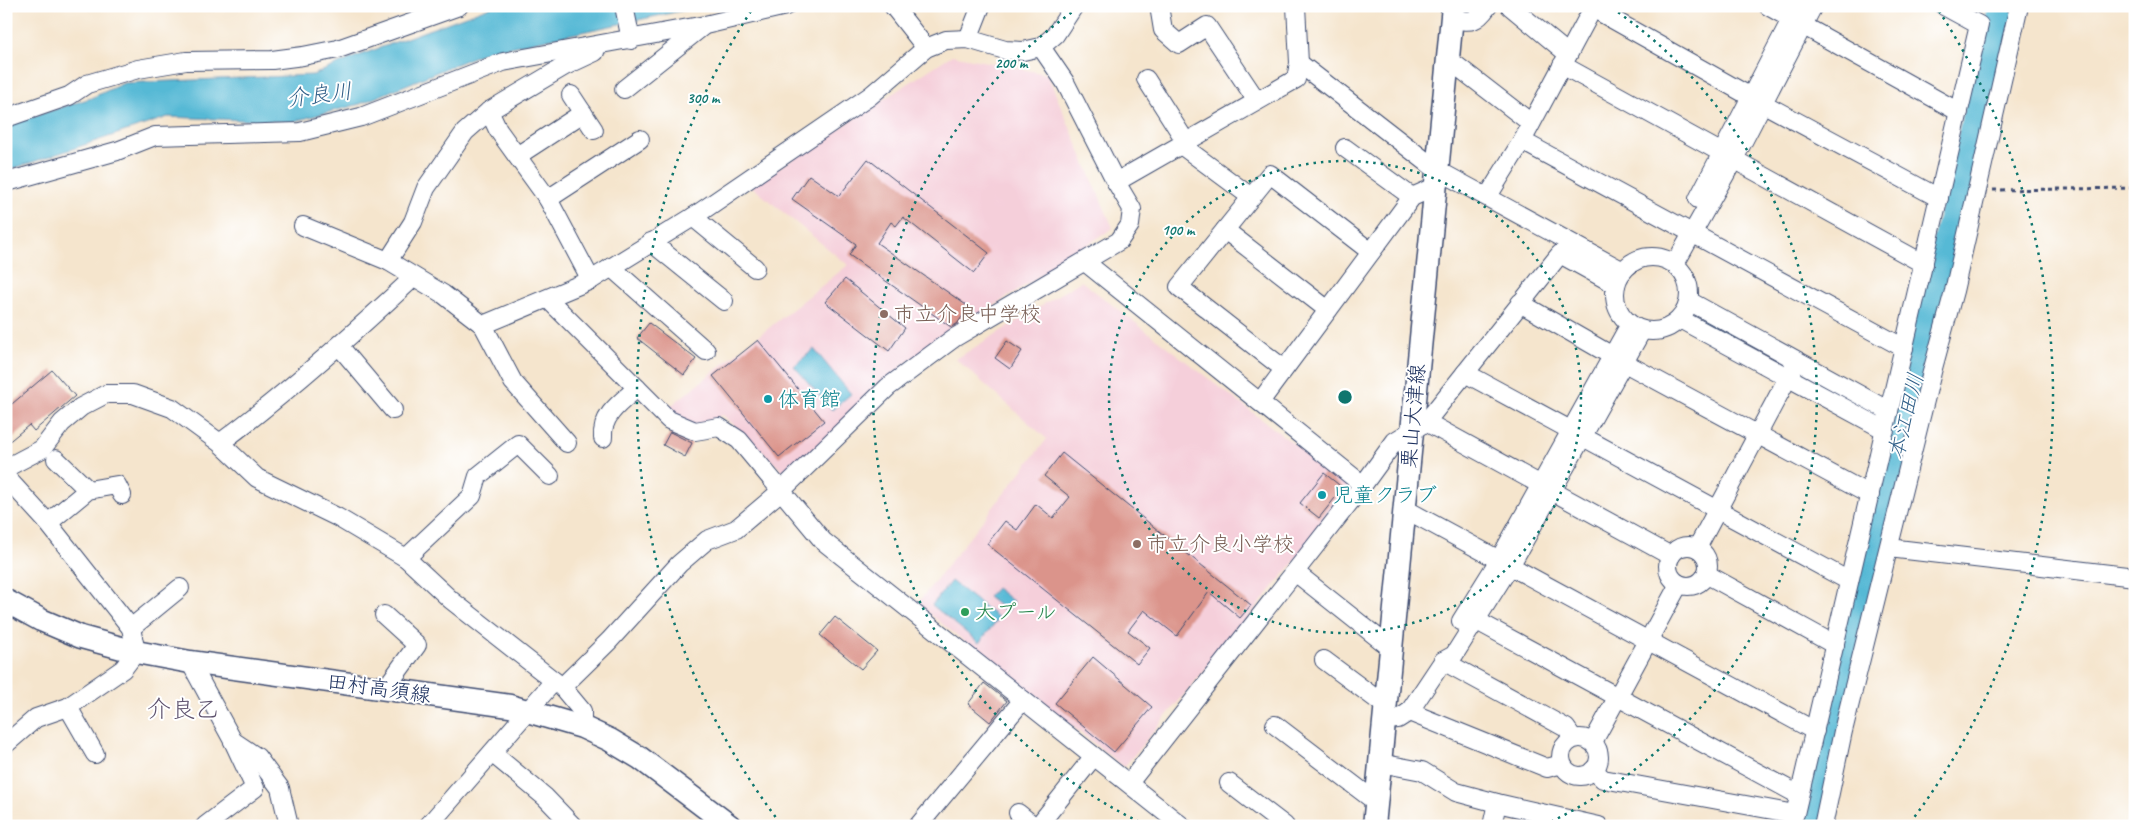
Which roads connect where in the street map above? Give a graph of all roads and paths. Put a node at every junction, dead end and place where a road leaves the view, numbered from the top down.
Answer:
1 (458, 6) edge
2 (624, 6) edge
3 (786, 6) edge
4 (893, 6) edge
5 (981, 6) edge
6 (1074, 6) edge
7 (1158, 6) edge
8 (1296, 6) edge
9 (1488, 6) edge
10 (1510, 6) edge
11 (1768, 6) edge
12 (1813, 6) edge
13 (1944, 6) edge
14 (2019, 6) edge
15 (1592, 7) edge
16 (1452, 13) edge
17 (1797, 17) edge
18 (705, 25) junction
19 (968, 39) junction
20 (624, 41) junction
21 (1041, 47) junction
22 (926, 48) junction
23 (1448, 60) junction
24 (1565, 60) junction
25 (1299, 63) junction
26 (1146, 80) dead end
27 (624, 88) dead end
28 (571, 95) dead end
29 (1757, 100) junction
30 (1257, 101) junction
31 (489, 111) junction
32 (1959, 112) junction
33 (583, 113) junction
34 (6, 118) edge
35 (1531, 123) junction
36 (594, 130) dead end
37 (640, 139) dead end
38 (1522, 141) junction
39 (1183, 144) junction
40 (1345, 148) dead end
41 (517, 156) junction
42 (1728, 156) junction
43 (1436, 178) junction
44 (6, 182) edge
45 (1116, 182) junction
46 (2135, 188) edge
47 (1977, 190) junction
48 (1488, 196) junction
49 (1252, 197) junction
50 (1412, 197) junction
51 (1939, 198) junction
52 (548, 199) junction
53 (693, 217) junction
54 (303, 226) dead end
55 (1225, 230) junction
56 (1687, 231) junction
57 (651, 242) junction
58 (1371, 252) junction
59 (388, 261) junction
60 (1670, 261) junction
61 (1085, 262) junction
62 (1924, 264) junction
63 (611, 267) junction
64 (755, 268) dead end
65 (413, 278) junction
66 (1620, 278) junction
67 (591, 280) junction
68 (548, 298) junction
69 (1689, 301) junction
70 (724, 302) dead end
71 (1520, 303) junction
72 (1328, 310) junction
73 (1680, 320) junction
74 (483, 326) junction
75 (1636, 327) junction
76 (340, 347) junction
77 (1904, 348) junction
78 (706, 352) dead end
79 (1618, 359) junction
80 (1284, 369) junction
81 (1792, 369) junction
82 (1465, 372) junction
83 (637, 388) junction
84 (1260, 402) junction
85 (392, 410) dead end
86 (1889, 411) junction
87 (1419, 427) junction
88 (1885, 430) junction
89 (1576, 433) junction
90 (1758, 434) junction
91 (603, 438) dead end
92 (220, 443) junction
93 (567, 443) dead end
94 (56, 459) dead end
95 (6, 468) edge
96 (550, 476) dead end
97 (6, 477) edge
98 (1362, 485) junction
99 (1546, 488) junction
100 (88, 490) junction
101 (781, 491) junction
102 (122, 495) dead end
103 (1870, 495) junction
104 (1405, 509) junction
105 (1718, 510) junction
106 (48, 523) junction
107 (1697, 548) junction
108 (1889, 548) junction
109 (1671, 556) junction
110 (406, 558) junction
111 (1505, 563) junction
112 (1295, 572) junction
113 (1706, 574) junction
114 (2135, 577) edge
115 (1850, 581) junction
116 (1680, 584) junction
117 (180, 588) dead end
118 (6, 601) edge
119 (384, 615) dead end
120 (1470, 617) junction
121 (131, 628) junction
122 (1648, 641) junction
123 (1835, 645) junction
124 (1392, 649) junction
125 (136, 652) junction
126 (1324, 660) dead end
127 (1443, 661) junction
128 (190, 662) junction
129 (558, 684) junction
130 (385, 689) junction
131 (1618, 697) junction
132 (1023, 700) junction
133 (68, 706) junction
134 (528, 711) junction
135 (1409, 712) junction
136 (1386, 714) junction
137 (1275, 725) dead end
138 (582, 727) junction
139 (1815, 731) junction
140 (1573, 738) junction
141 (233, 741) junction
142 (1593, 742) junction
143 (6, 744) edge
144 (492, 753) junction
145 (95, 754) dead end
146 (1094, 756) junction
147 (1380, 763) junction
148 (1562, 764) junction
149 (1593, 770) junction
150 (1129, 784) junction
151 (1229, 784) dead end
152 (1800, 795) junction
153 (1376, 802) junction
154 (1497, 803) junction
155 (1018, 814) dead end
156 (1174, 823) edge
157 (205, 826) edge
158 (289, 826) edge
159 (428, 826) edge
160 (573, 826) edge
161 (730, 826) edge
162 (918, 826) edge
163 (1036, 826) edge
164 (1284, 826) edge
165 (1374, 826) edge
166 (1492, 826) edge
167 (1599, 826) edge
168 (1823, 826) edge

1 - 34 street
2 - 20 street
3 - 18 street
4 - 22 street
5 - 19 street
6 - 21 street
7 - 30 street
8 - 25 street
9 - 16 street
10 - 24 street
11 - 17 street
12 - 17 street
13 - 32 street
14 - 47 street
15 - 24 street
15 - 29 street
16 - 23 main road, 栗山大津線
17 - 29 street
17 - 32 street
18 - 20 street
18 - 27 street
19 - 21 street
19 - 22 street
20 - 31 street
20 - 44 street
21 - 45 street
22 - 53 street
23 - 35 street
23 - 43 main road, 栗山大津線
24 - 35 street
24 - 42 street
25 - 30 street
25 - 43 street
26 - 39 street
28 - 33 street
29 - 42 street
29 - 51 street
30 - 39 street
31 - 41 street
31 - 59 street
32 - 51 street
33 - 36 street
33 - 41 street
35 - 38 street
37 - 52 street
38 - 48 street
38 - 56 street
39 - 45 street
39 - 49 street
40 - 50 street
41 - 52 street
42 - 56 street
42 - 62 street
43 - 48 street
43 - 50 street
43 - 87 main road, 栗山大津線
45 - 61 street
46 - 47 path
47 - 108 street
48 - 66 street
49 - 55 street
49 - 58 street
50 - 58 street
51 - 62 street
52 - 67 street
53 - 57 street
53 - 64 street
54 - 59 street
55 - 72 street
55 - 80 street
56 - 60 street
56 - 77 street
57 - 63 street
57 - 70 street
58 - 72 street
59 - 65 street
60 - 66 street
60 - 69 street
61 - 84 street
61 - 101 street
62 - 77 street
63 - 67 street
63 - 78 street
65 - 74 street
65 - 76 street
66 - 71 street
66 - 75 street
67 - 68 street
68 - 74 street
68 - 83 street
69 - 73 street
69 - 81 street
71 - 79 street
71 - 82 street
72 - 80 street
73 - 75 street
73 - 81 street
74 - 93 street
75 - 79 street
76 - 85 street
76 - 92 street
77 - 86 street
79 - 89 street
79 - 90 street
80 - 84 street
81 - 86 street
81 - 88 street
81 - 90 street
82 - 87 street
82 - 89 street
83 - 91 street
83 - 101 street
84 - 98 street
86 - 88 street
87 - 98 street
87 - 99 street
87 - 104 main road, 栗山大津線
88 - 103 street
89 - 99 street
89 - 105 street
90 - 103 street
90 - 105 street
92 - 95 street
92 - 110 street
94 - 100 street
96 - 110 street
97 - 106 street
98 - 112 street
99 - 109 street
99 - 111 street
100 - 102 street
100 - 106 street
101 - 129 street
101 - 132 street
103 - 115 street
104 - 111 street
104 - 124 main road, 栗山大津線
105 - 107 street
105 - 115 street
106 - 121 street
107 - 109 street
107 - 113 street
108 - 114 street
108 - 168 street
109 - 116 street
110 - 129 street
111 - 120 street
111 - 122 street
112 - 124 street
112 - 150 street
113 - 116 street
113 - 123 street
115 - 123 street
116 - 122 street
117 - 121 street
118 - 125 main road, 田村高須線
119 - 130 street
120 - 127 street
120 - 131 street
121 - 125 street
122 - 131 street
122 - 139 street
123 - 139 street
124 - 136 main road, 栗山大津線
125 - 128 main road, 田村高須線
125 - 133 street
126 - 136 street
127 - 135 street
127 - 140 street
128 - 130 main road, 田村高須線
128 - 141 street
129 - 134 street
129 - 138 street
130 - 134 main road, 田村高須線
131 - 142 street
131 - 152 street
132 - 146 street
132 - 162 street
133 - 143 street
133 - 145 street
134 - 138 main road, 田村高須線
134 - 144 street
135 - 136 street
135 - 148 street
136 - 147 main road, 栗山大津線
137 - 153 street
138 - 161 main road, 田村高須線
139 - 152 street
140 - 142 street
140 - 148 street
141 - 157 street
141 - 158 street
142 - 149 street
144 - 159 street
144 - 160 street
146 - 150 street
146 - 163 street
147 - 153 main road, 栗山大津線
147 - 154 street
148 - 149 street
149 - 152 street
150 - 156 street
151 - 164 street
153 - 165 main road, 栗山大津線
154 - 166 street
154 - 167 street
155 - 163 street

